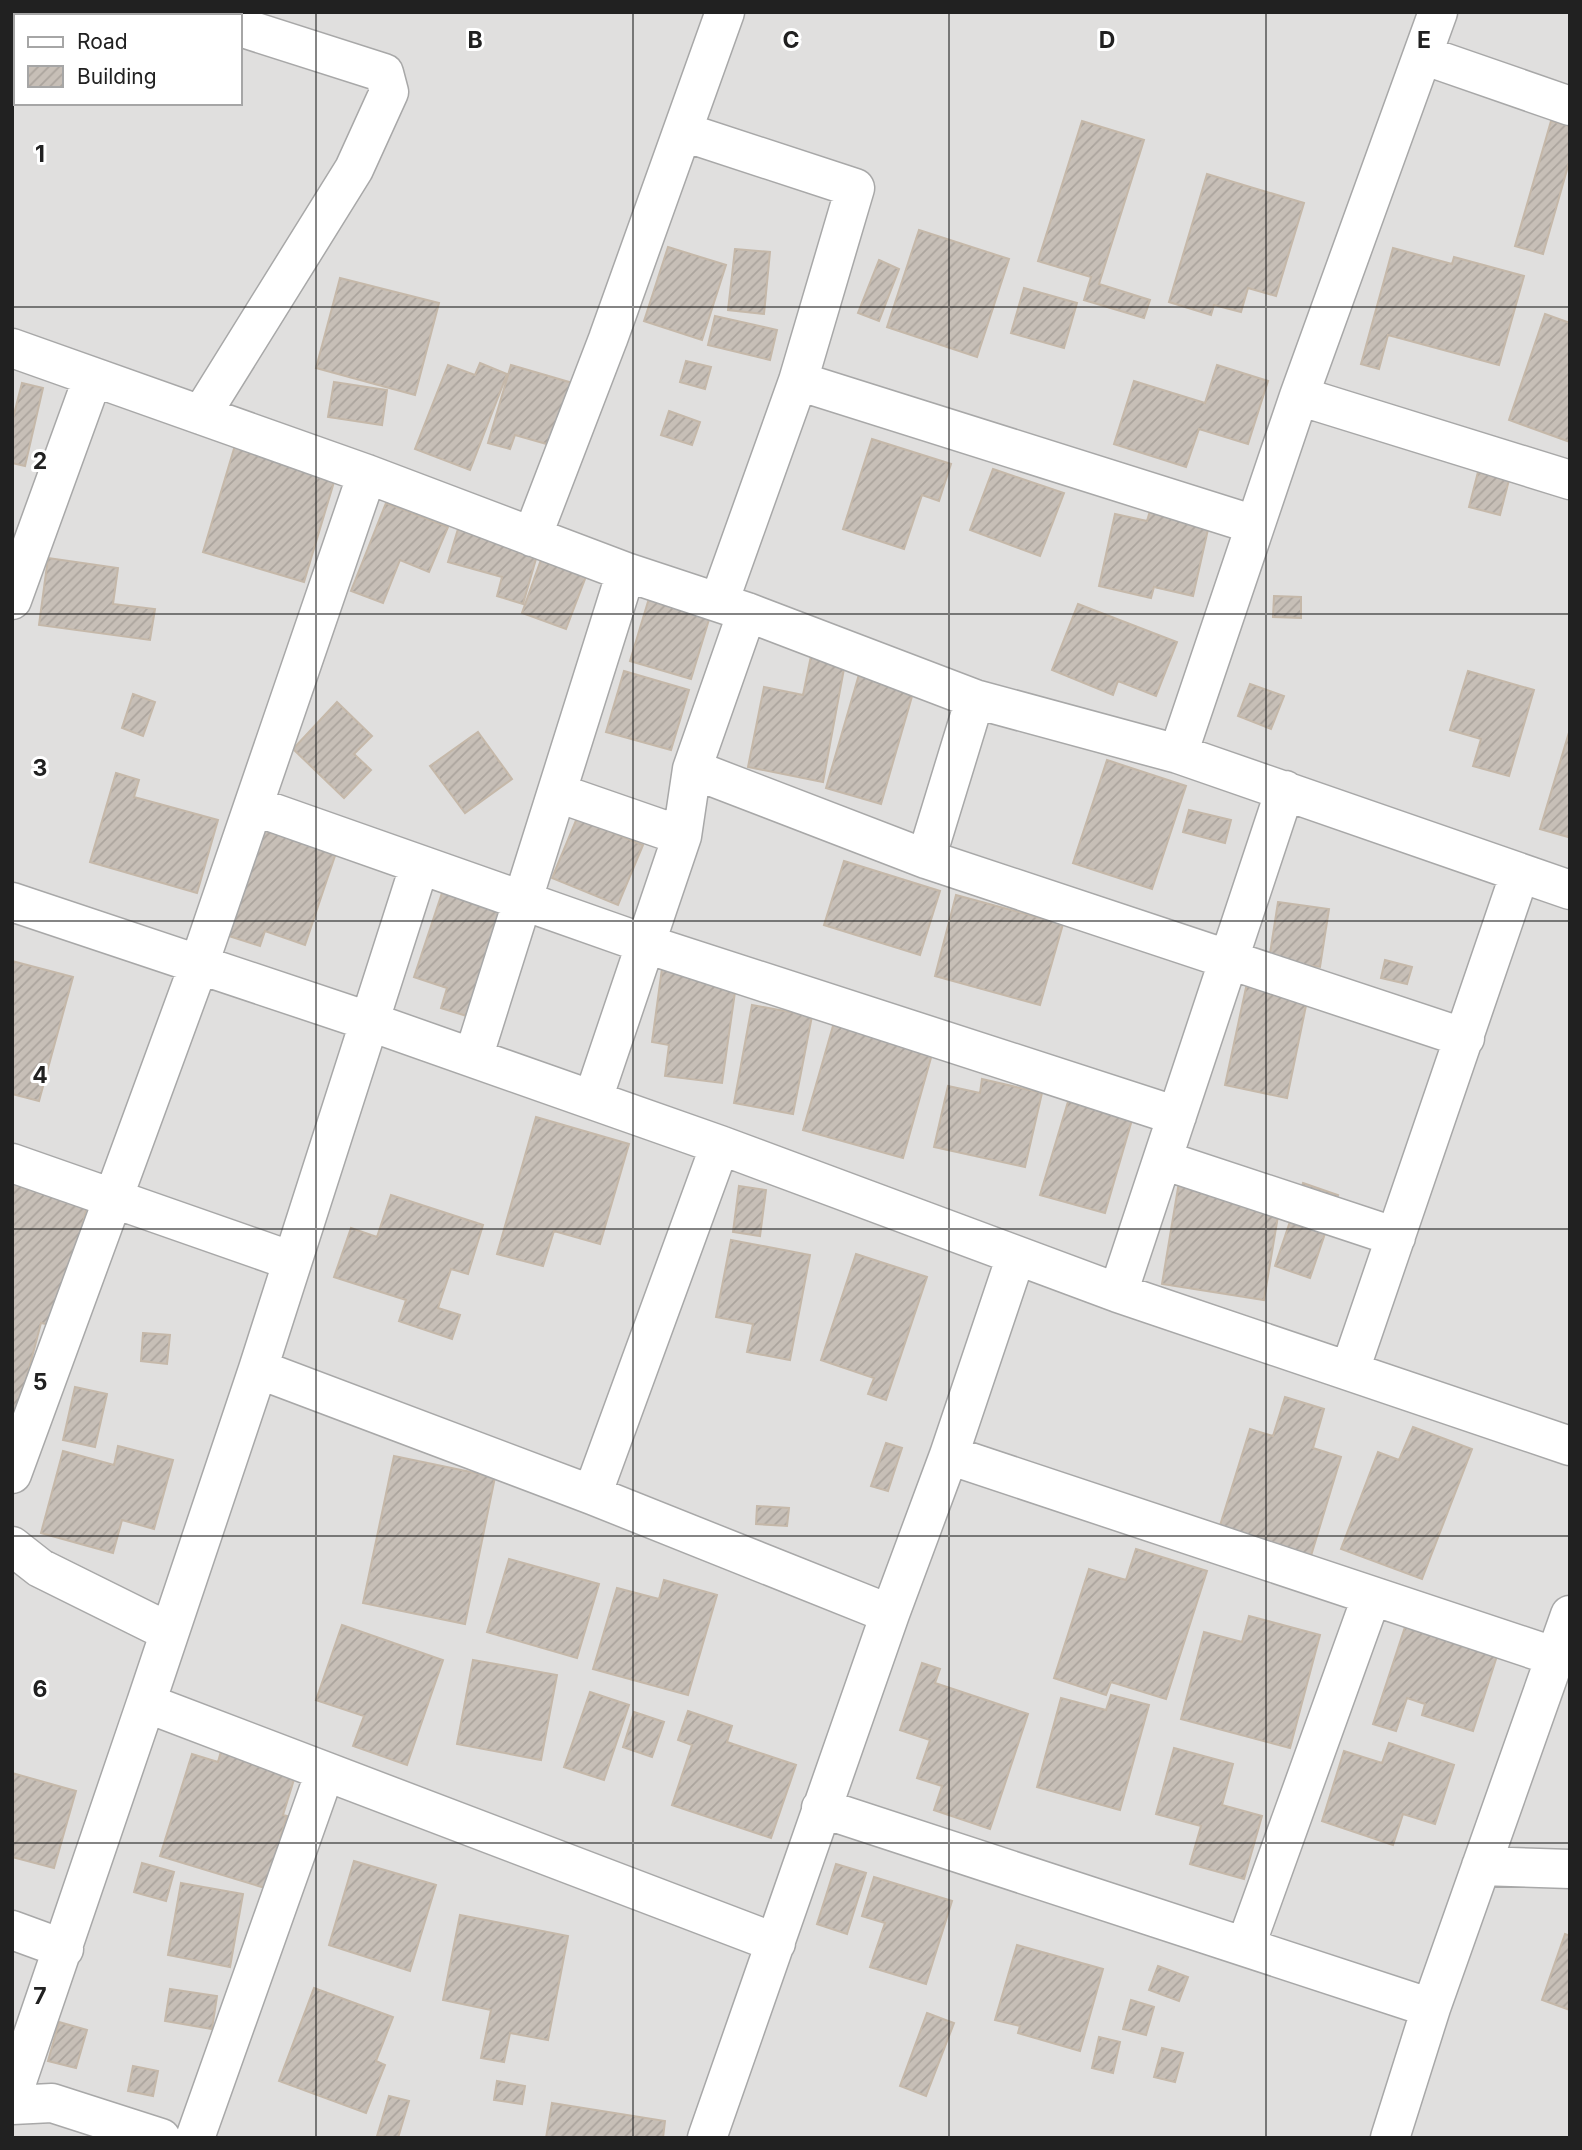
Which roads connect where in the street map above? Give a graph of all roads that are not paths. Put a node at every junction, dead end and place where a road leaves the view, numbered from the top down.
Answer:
1 (725, 12) edge
2 (1438, 12) edge
3 (242, 27) edge
4 (1423, 55) junction
5 (1570, 106) edge
6 (684, 132) junction
7 (12, 348) edge
8 (93, 377) junction
9 (798, 381) junction
10 (1299, 396) junction
11 (201, 415) junction
12 (366, 474) junction
13 (1570, 480) edge
14 (1255, 525) junction
15 (533, 537) junction
16 (626, 572) junction
17 (12, 600) edge
18 (733, 607) junction
19 (975, 699) junction
20 (1178, 754) junction
21 (692, 769) junction
22 (1285, 790) junction
23 (558, 793) junction
24 (254, 806) junction
25 (682, 836) junction
26 (926, 859) junction
27 (419, 866) junction
28 (1520, 873) junction
29 (1570, 890) edge
30 (522, 901) junction
31 (12, 902) edge
32 (643, 943) junction
33 (1230, 960) junction
34 (199, 964) junction
35 (368, 1021) junction
36 (1465, 1038) junction
37 (473, 1058) junction
38 (593, 1099) junction
39 (1178, 1116) junction
40 (720, 1144) junction
41 (1163, 1160) junction
42 (12, 1163) edge
43 (111, 1199) junction
44 (1396, 1237) junction
45 (1016, 1256) junction
46 (292, 1261) junction
47 (1118, 1293) junction
48 (258, 1369) junction
49 (1350, 1370) junction
50 (1570, 1446) edge
51 (949, 1455) junction
52 (12, 1474) edge
53 (592, 1495) junction
54 (12, 1546) edge
55 (1371, 1598) junction
56 (890, 1614) junction
57 (1570, 1615) edge
58 (169, 1632) junction
59 (1556, 1657) junction
60 (146, 1703) junction
61 (325, 1772) junction
62 (821, 1808) junction
63 (1482, 1866) junction
64 (1570, 1869) edge
65 (12, 1930) edge
66 (776, 1943) junction
67 (1246, 1945) junction
68 (64, 1949) junction
69 (1431, 2008) junction
70 (12, 2096) edge
71 (12, 2105) edge
72 (1394, 2137) edge
73 (161, 2138) edge
74 (195, 2138) edge
75 (708, 2138) edge

1 - 6 street
2 - 4 street
3 - 11 street
4 - 5 street
4 - 10 street
6 - 9 street
6 - 15 street
7 - 8 street
8 - 11 street
8 - 17 street
9 - 14 street
9 - 18 street
10 - 13 street
10 - 14 street
11 - 12 street
12 - 15 street
12 - 24 street
14 - 20 street
15 - 16 street
16 - 18 street
16 - 23 street
18 - 19 street
18 - 21 street
19 - 20 street
19 - 26 street
20 - 22 street
21 - 25 street
21 - 26 street
22 - 28 street
22 - 33 street
23 - 25 street
23 - 30 street
24 - 27 street
24 - 34 street
25 - 32 street
26 - 33 street
27 - 30 street
27 - 35 street
28 - 29 street
28 - 36 street
30 - 32 street
30 - 37 street
31 - 34 street
32 - 38 street
32 - 39 street
33 - 36 street
33 - 39 street
34 - 35 street
34 - 43 street
35 - 37 street
35 - 46 street
36 - 44 street
37 - 38 street
38 - 40 street
39 - 41 street
40 - 45 street
40 - 53 street
41 - 44 street
41 - 47 street
42 - 43 street
43 - 46 street
43 - 52 street
44 - 49 street
45 - 47 street
45 - 51 street
46 - 48 street
47 - 49 street
48 - 53 street
48 - 58 street
49 - 50 street
51 - 55 street
51 - 56 street
53 - 56 street
54 - 58 street
55 - 59 street
55 - 67 street
56 - 62 street
57 - 59 street
58 - 60 street
59 - 63 street
60 - 61 street
60 - 68 street
61 - 66 street
61 - 74 street
62 - 66 street
62 - 67 street
63 - 64 street
63 - 69 street
65 - 68 street
66 - 75 street
67 - 69 street
68 - 70 street
69 - 72 street
71 - 73 street

